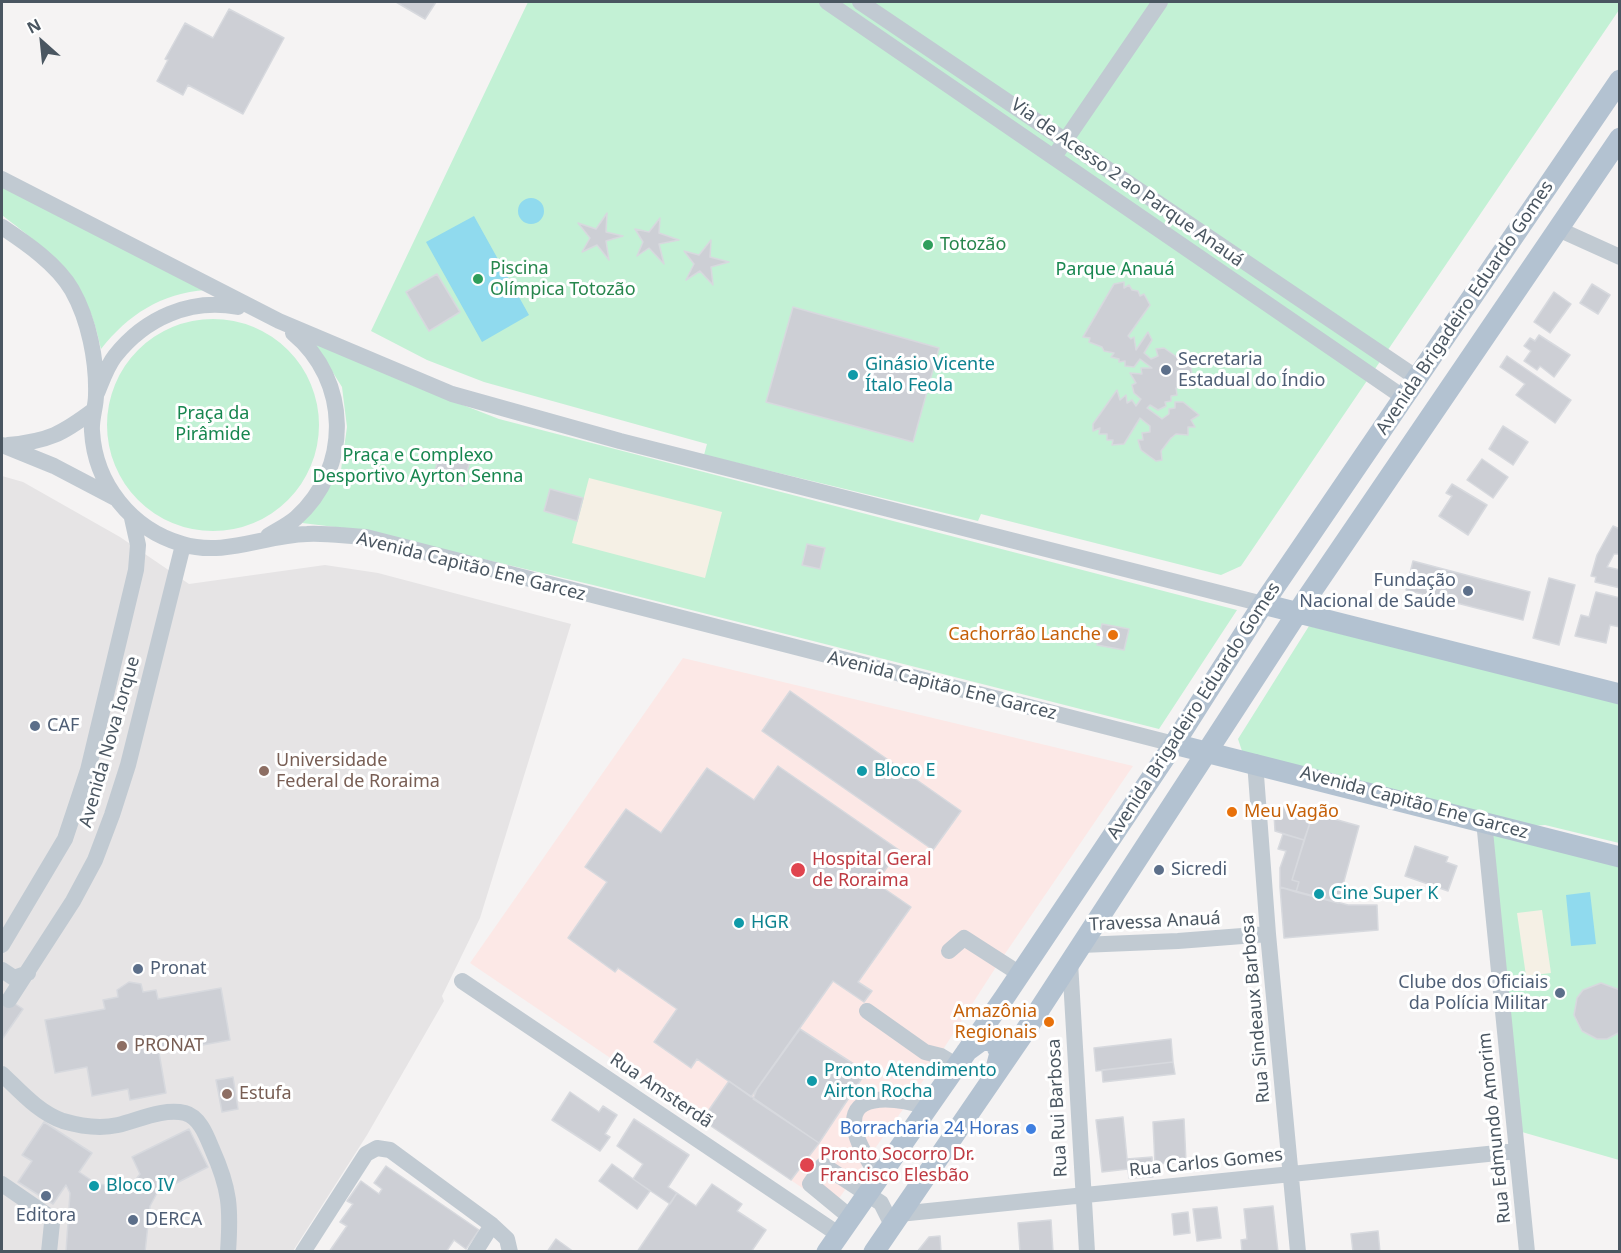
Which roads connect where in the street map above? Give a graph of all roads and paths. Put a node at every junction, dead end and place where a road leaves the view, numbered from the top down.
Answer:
1 (827, 2) edge
2 (860, 2) edge
3 (1160, 2) edge
4 (1620, 80) edge
5 (1620, 138) edge
6 (1064, 141) junction
7 (1054, 156) junction
8 (2, 178) edge
9 (2, 226) edge
10 (1558, 229) junction
11 (1620, 256) edge
12 (259, 311) junction
13 (279, 321) junction
14 (1417, 378) junction
15 (1403, 397) junction
16 (95, 402) junction
17 (3, 445) edge
18 (115, 498) junction
19 (132, 518) junction
20 (263, 539) junction
21 (183, 544) junction
22 (1263, 604) junction
23 (1297, 614) junction
24 (1620, 694) edge
25 (1174, 744) junction
26 (1208, 750) junction
27 (1255, 762) junction
28 (1484, 822) junction
29 (1620, 857) edge
30 (1268, 934) junction
31 (2, 945) edge
32 (949, 951) dead end
33 (1075, 954) junction
34 (2, 970) edge
35 (28, 973) junction
36 (1020, 974) junction
37 (462, 981) dead end
38 (1004, 998) junction
39 (9, 1000) dead end
40 (867, 1011) dead end
41 (1028, 1027) junction
42 (959, 1060) junction
43 (2, 1074) edge
44 (994, 1075) junction
45 (927, 1107) junction
46 (1517, 1151) junction
47 (1291, 1173) junction
48 (2, 1184) edge
49 (872, 1185) junction
50 (1083, 1196) junction
51 (850, 1217) junction
52 (896, 1220) junction
53 (492, 1225) junction
54 (832, 1243) edge
55 (50, 1251) edge
56 (228, 1251) edge
57 (303, 1251) edge
58 (475, 1251) edge
59 (510, 1251) edge
60 (874, 1251) edge
61 (1087, 1251) edge
62 (1298, 1251) edge
63 (1527, 1251) edge

1 - 7 street, Via de Acesso 2 ao Parque Anauá
2 - 6 street, Via de Acesso 2 ao Parque Anauá
3 - 6 street
4 - 14 main road, Avenida Brigadeiro Eduardo Gomes
5 - 10 main road, Avenida Brigadeiro Eduardo Gomes
6 - 7 street
6 - 14 street, Via de Acesso 2 ao Parque Anauá
7 - 15 street, Via de Acesso 2 ao Parque Anauá
8 - 12 street, Avenida Capitão Ene Garcez
9 - 16 street, Avenida Capitão Ene Garcez
10 - 11 street
10 - 23 main road, Avenida Brigadeiro Eduardo Gomes
12 - 13 street, Avenida Capitão Ene Garcez
12 - 16 street, Avenida Capitão Ene Garcez
13 - 20 street, Avenida Capitão Ene Garcez
13 - 22 street, Avenida Capitão Ene Garcez
14 - 15 main road, Avenida Brigadeiro Eduardo Gomes
15 - 22 main road, Avenida Brigadeiro Eduardo Gomes
16 - 17 street
16 - 18 street, Avenida Capitão Ene Garcez
17 - 18 street
18 - 19 street, Avenida Capitão Ene Garcez
19 - 21 street, Avenida Capitão Ene Garcez
19 - 31 street, Avenida Nova Iorque
20 - 21 street, Avenida Capitão Ene Garcez
20 - 25 street, Avenida Capitão Ene Garcez
21 - 35 street, Avenida Nova Iorque
22 - 23 main road, Avenida Capitão Ene Garcez
22 - 25 main road, Avenida Brigadeiro Eduardo Gomes
23 - 24 main road, Avenida Capitão Ene Garcez
23 - 26 main road, Avenida Brigadeiro Eduardo Gomes
25 - 26 main road, Avenida Capitão Ene Garcez
25 - 36 main road, Avenida Brigadeiro Eduardo Gomes
26 - 27 main road, Avenida Capitão Ene Garcez
26 - 33 main road, Avenida Brigadeiro Eduardo Gomes
27 - 28 main road, Avenida Capitão Ene Garcez
27 - 30 street, Rua Sindeaux Barbosa
28 - 29 main road, Avenida Capitão Ene Garcez
28 - 46 street, Rua Edmundo Amorim
30 - 33 street, Travessa Anauá
30 - 47 street, Rua Sindeaux Barbosa
32 - 36 street
33 - 41 main road, Avenida Brigadeiro Eduardo Gomes
33 - 50 street, Rua Rui Barbosa
34 - 35 street
35 - 39 street, Avenida Nova Iorque
36 - 38 main road, Avenida Brigadeiro Eduardo Gomes
37 - 54 street, Rua Amsterdã
38 - 41 main road
38 - 42 main road, Avenida Brigadeiro Eduardo Gomes
40 - 42 street
41 - 44 main road, Avenida Brigadeiro Eduardo Gomes
42 - 44 main road
42 - 45 main road, Avenida Brigadeiro Eduardo Gomes
43 - 56 street
44 - 52 main road, Avenida Brigadeiro Eduardo Gomes
45 - 49 main road, Avenida Brigadeiro Eduardo Gomes
45 - 49 street
46 - 47 street, Rua Carlos Gomes
46 - 63 street, Rua Edmundo Amorim
47 - 50 street, Rua Carlos Gomes
47 - 62 street, Rua Sindeaux Barbosa
48 - 55 street
49 - 51 main road, Avenida Brigadeiro Eduardo Gomes
49 - 51 street
49 - 52 street
50 - 52 street, Rua Carlos Gomes
50 - 61 street, Rua Rui Barbosa
51 - 54 main road, Avenida Brigadeiro Eduardo Gomes
52 - 60 main road, Avenida Brigadeiro Eduardo Gomes
53 - 57 street
53 - 58 street
53 - 59 street

